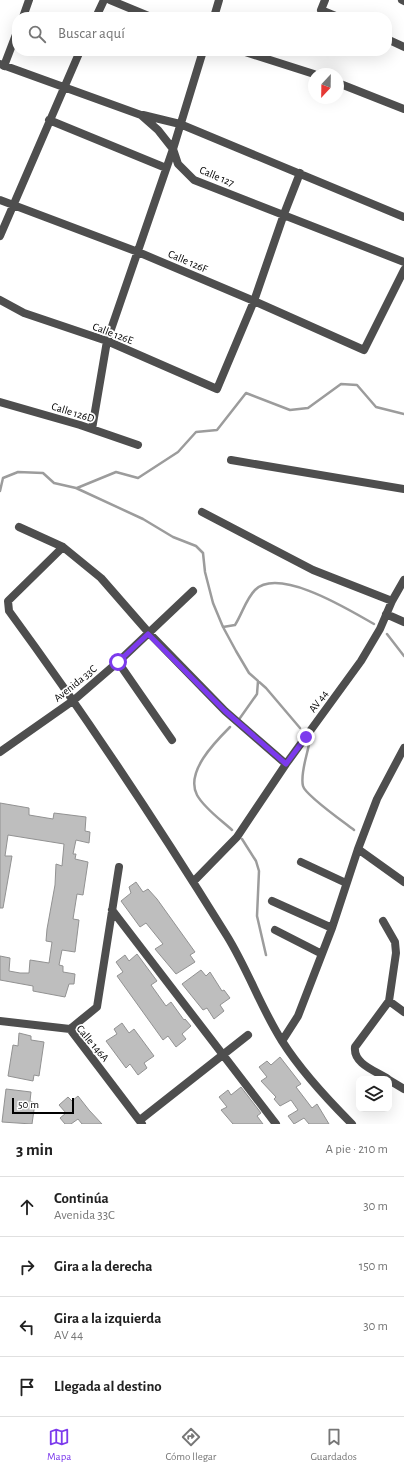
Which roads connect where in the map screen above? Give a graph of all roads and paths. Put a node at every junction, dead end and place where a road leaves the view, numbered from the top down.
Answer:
1 (29, 0) edge
2 (104, 0) edge
3 (110, 0) edge
4 (219, 0) edge
5 (325, 0) edge
6 (25, 12) edge
7 (98, 12) edge
8 (140, 12) edge
9 (215, 12) edge
10 (326, 12) edge
11 (392, 41) edge
12 (12, 43) edge
13 (404, 47) edge
14 (78, 56) edge
15 (201, 56) edge
16 (258, 56) edge
17 (2, 65) edge
18 (308, 72) edge
19 (344, 85) edge
20 (63, 87) junction
21 (404, 109) edge
22 (142, 115) junction
23 (49, 120) junction
24 (180, 124) junction
25 (172, 149) junction
26 (166, 168) junction
27 (300, 173) junction
28 (0, 200) edge
29 (12, 206) junction
30 (284, 214) junction
31 (404, 217) edge
32 (0, 236) edge
33 (138, 252) junction
34 (404, 262) edge
35 (404, 270) edge
36 (0, 300) edge
37 (254, 301) junction
38 (107, 341) junction
39 (0, 402) edge
40 (92, 429) junction
41 (138, 446) dead end
42 (231, 460) dead end
43 (404, 489) edge
44 (202, 512) dead end
45 (19, 527) dead end
46 (63, 547) junction
47 (404, 580) edge
48 (193, 591) dead end
49 (392, 602) junction
50 (386, 614) junction
51 (404, 622) edge
52 (148, 634) junction
53 (118, 662) junction
54 (74, 700) junction
55 (172, 740) dead end
56 (404, 748) edge
57 (0, 752) edge
58 (286, 764) junction
59 (358, 849) junction
60 (301, 862) dead end
61 (119, 867) dead end
62 (193, 882) junction
63 (404, 882) edge
64 (346, 883) junction
65 (272, 901) dead end
66 (112, 910) junction
67 (383, 921) dead end
68 (332, 928) junction
69 (275, 930) dead end
70 (322, 954) junction
71 (389, 1001) junction
72 (404, 1012) edge
73 (0, 1021) edge
74 (70, 1029) junction
75 (248, 1035) dead end
76 (282, 1041) junction
77 (223, 1054) junction
78 (383, 1076) edge
79 (392, 1082) edge
80 (404, 1089) edge
81 (141, 1122) edge
82 (276, 1124) edge
83 (352, 1124) edge

1 - 6 street
2 - 7 street
3 - 8 street
4 - 9 street
5 - 10 street
11 - 13 street
12 - 17 street
14 - 20 street
15 - 24 street
16 - 18 street
17 - 20 street, Calle 127
19 - 21 street
20 - 22 street, Calle 127
20 - 23 street
22 - 24 street
22 - 25 street, Calle 127
23 - 26 street
23 - 29 street
24 - 25 street
24 - 27 street
25 - 26 street
25 - 30 street, Calle 127
26 - 33 street
27 - 30 street
27 - 31 street
28 - 29 street, Calle 126F
29 - 32 street
29 - 33 street, Calle 126F
30 - 34 street, Calle 127
30 - 37 street
33 - 37 street, Calle 126F
33 - 38 street
35 - 37 street, Calle 126F
36 - 38 street, Calle 126E
37 - 38 street, Calle 126E
38 - 40 street
39 - 40 street, Calle 126D
40 - 41 street, Calle 126D
42 - 43 street
44 - 49 street
45 - 46 street
46 - 52 street
46 - 54 street
47 - 49 street, AV 44
48 - 52 street, Avenida 33C
49 - 50 street, AV 44
50 - 51 street
50 - 58 street, AV 44
52 - 53 street, Avenida 33C
52 - 58 street
53 - 54 street, Avenida 33C
53 - 55 street
54 - 57 street, Avenida 33C
54 - 62 street
56 - 59 street
58 - 62 street, AV 44
59 - 63 street
59 - 64 street
60 - 64 street
61 - 66 street
62 - 76 street
64 - 68 street
65 - 68 street
66 - 74 street
66 - 77 street
67 - 71 street
68 - 70 street
69 - 70 street
70 - 76 street
71 - 72 street
71 - 78 street
73 - 74 street, Calle 146A
74 - 81 street, Calle 146A
75 - 77 street
76 - 83 street
77 - 81 street
77 - 82 street
79 - 80 street

